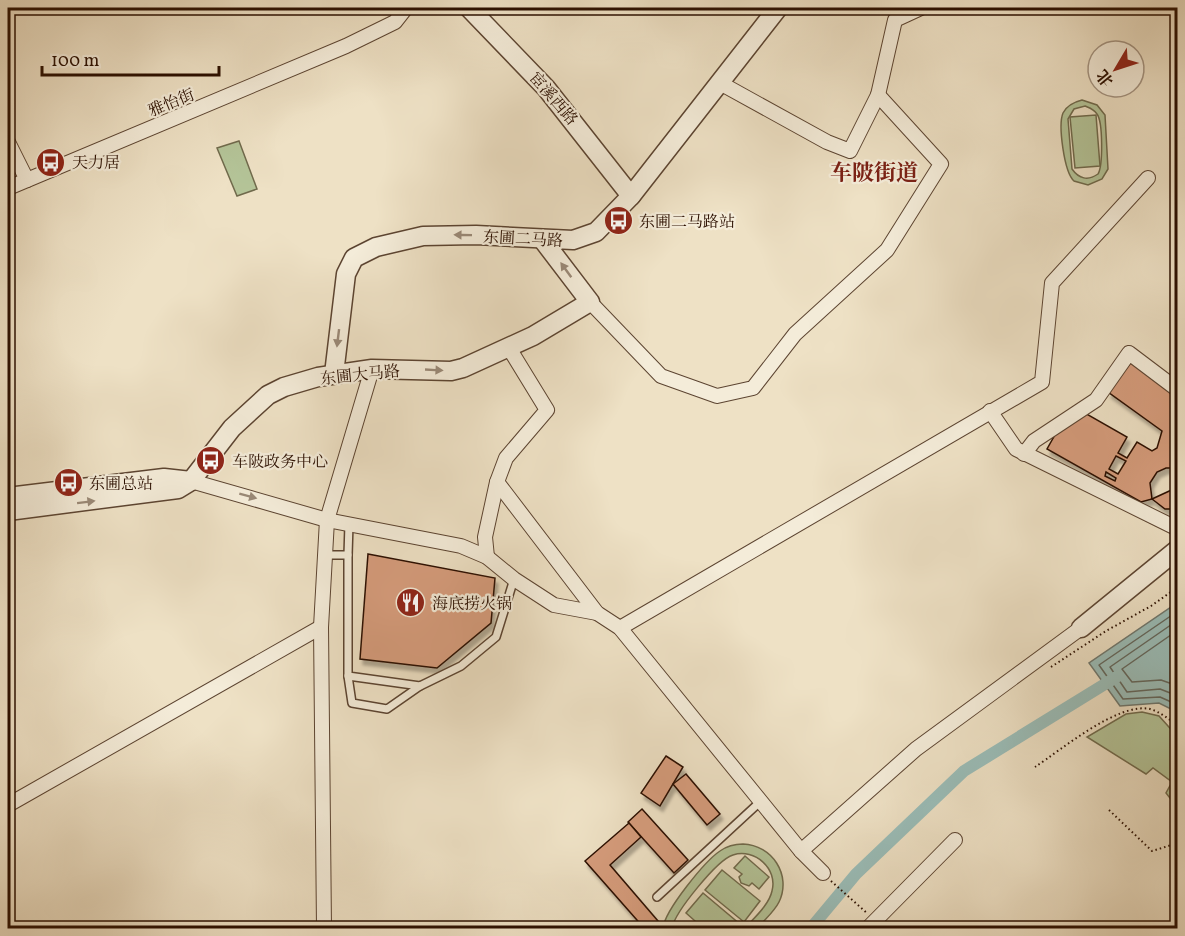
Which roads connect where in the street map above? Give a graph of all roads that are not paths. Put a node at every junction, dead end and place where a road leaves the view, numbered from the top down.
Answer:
1 (406, 8) edge
2 (469, 8) edge
3 (778, 8) edge
4 (921, 8) edge
5 (720, 83) junction
6 (878, 95) junction
7 (8, 142) edge
8 (1148, 177) dead end
9 (27, 180) junction
10 (8, 188) edge
11 (631, 196) junction
12 (542, 238) junction
13 (590, 302) junction
14 (510, 348) junction
15 (372, 369) junction
16 (334, 374) junction
17 (1178, 390) edge
18 (990, 411) junction
19 (1024, 453) junction
20 (191, 481) junction
21 (497, 482) junction
22 (8, 497) edge
23 (8, 511) edge
24 (327, 519) junction
25 (349, 524) junction
26 (1178, 529) edge
27 (1178, 549) edge
28 (325, 555) junction
29 (348, 555) junction
30 (487, 557) junction
31 (514, 579) junction
32 (597, 613) junction
33 (321, 627) junction
34 (620, 628) junction
35 (1081, 628) joint
36 (348, 676) junction
37 (420, 686) junction
38 (761, 801) junction
39 (8, 805) edge
40 (955, 840) dead end
41 (801, 851) junction
42 (823, 873) road end
43 (657, 897) dead end
44 (324, 928) edge
45 (868, 928) edge

1 - 9 street, 雅怡街
2 - 11 street, 宦溪西路
3 - 5 street, 东圃二马路
4 - 6 street
5 - 6 street
5 - 11 street, 东圃二马路
6 - 13 street
7 - 9 street
8 - 18 street
9 - 10 street, 雅怡街
11 - 12 street, 东圃二马路
13 -> 12 street
12 -> 16 street, 东圃二马路
13 - 14 street, 东圃大马路
15 -> 14 street, 东圃大马路
14 - 21 street
15 - 16 street, 东圃大马路
15 - 24 street
16 - 20 street, 东圃大马路
17 - 19 street
18 - 19 street
18 - 34 street
19 - 26 street
20 - 22 street
23 -> 20 street
20 -> 24 street
21 - 30 street
21 - 32 street
24 - 25 street
24 - 28 street
25 - 29 lane
25 - 30 street
27 - 35 street
28 - 29 lane
28 - 33 street
29 - 36 lane
30 - 31 street
31 - 32 street
31 - 37 lane
32 - 34 street
33 - 39 street
33 - 44 street
34 - 38 street
35 - 41 street
36 - 37 lane
36 - 37 lane
38 - 41 street
38 - 43 lane
40 - 45 street
41 - 42 street

